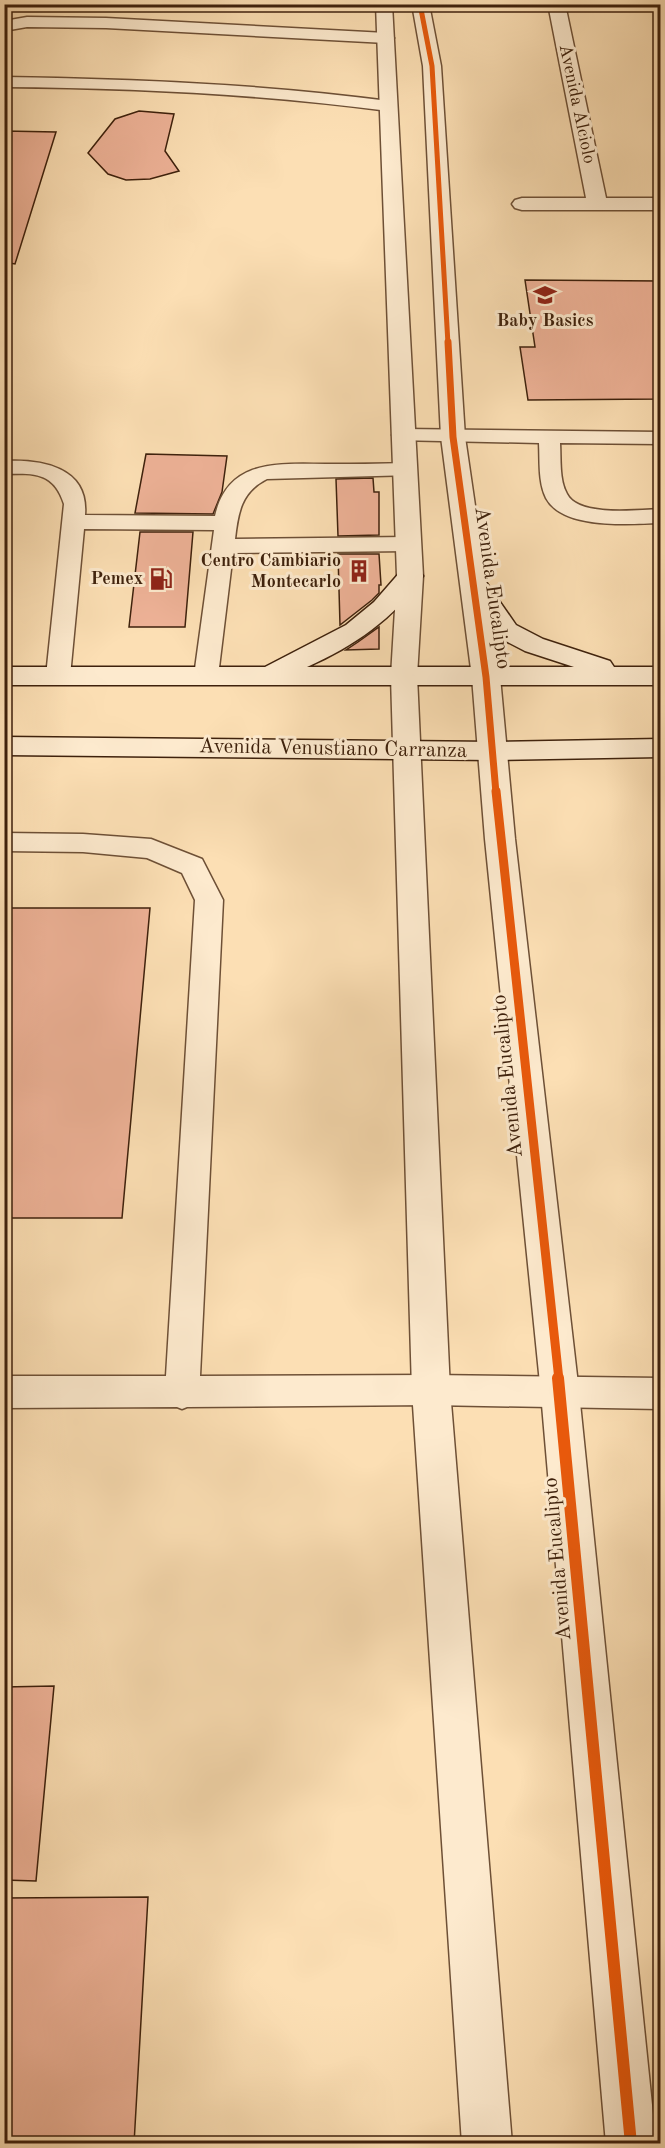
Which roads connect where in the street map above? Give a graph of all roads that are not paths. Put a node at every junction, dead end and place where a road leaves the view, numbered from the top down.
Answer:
1 (384, 4) edge
2 (420, 4) edge
3 (556, 4) edge
4 (4, 26) edge
5 (386, 38) junction
6 (4, 82) edge
7 (389, 106) junction
8 (522, 204) dead end
9 (597, 204) junction
10 (660, 204) edge
11 (403, 435) junction
12 (453, 437) junction
13 (549, 437) junction
14 (660, 438) edge
15 (4, 468) edge
16 (405, 470) junction
17 (660, 516) edge
18 (73, 522) junction
19 (226, 523) junction
20 (408, 544) junction
21 (222, 546) junction
22 (410, 576) junction
23 (475, 585) junction
24 (4, 676) edge
25 (58, 676) junction
26 (206, 676) junction
27 (266, 676) junction
28 (404, 676) junction
29 (486, 676) junction
30 (631, 676) junction
31 (660, 676) edge
32 (4, 746) edge
33 (660, 748) edge
34 (406, 749) junction
35 (494, 751) junction
36 (4, 842) edge
37 (431, 1390) junction
38 (4, 1392) edge
39 (182, 1393) junction
40 (560, 1393) junction
41 (660, 1394) edge
42 (487, 2144) edge
43 (631, 2144) edge

1 - 5 street
2 - 12 street, Avenida Eucalipto
3 - 9 street, Avenida Alciolo
4 - 5 lane
5 - 7 street
6 - 7 lane
7 - 11 street
8 - 9 street
9 - 10 street
11 - 12 lane
11 - 16 street
12 - 13 lane
12 - 23 street, Avenida Eucalipto
13 - 14 lane
13 - 17 lane
15 - 18 lane
16 - 19 lane
16 - 20 street
18 - 19 lane
18 - 25 lane
19 - 21 lane
20 - 21 lane
20 - 22 street
21 - 26 lane
22 - 27 street
22 - 28 street
23 - 29 street, Avenida Eucalipto
23 - 30 street
24 - 25 street
25 - 26 street
26 - 27 street
27 - 28 street
28 - 29 street
28 - 34 street
29 - 30 street
29 - 35 street, Avenida Eucalipto
30 - 31 street
32 - 34 street, Avenida Venustiano Carranza
33 - 35 street, Avenida Venustiano Carranza
34 - 35 street, Avenida Venustiano Carranza
34 - 37 street
35 - 40 street, Avenida Eucalipto
36 - 39 lane
37 - 39 lane
37 - 40 lane
37 - 42 street
38 - 39 lane
40 - 41 lane
40 - 43 street, Avenida Eucalipto

